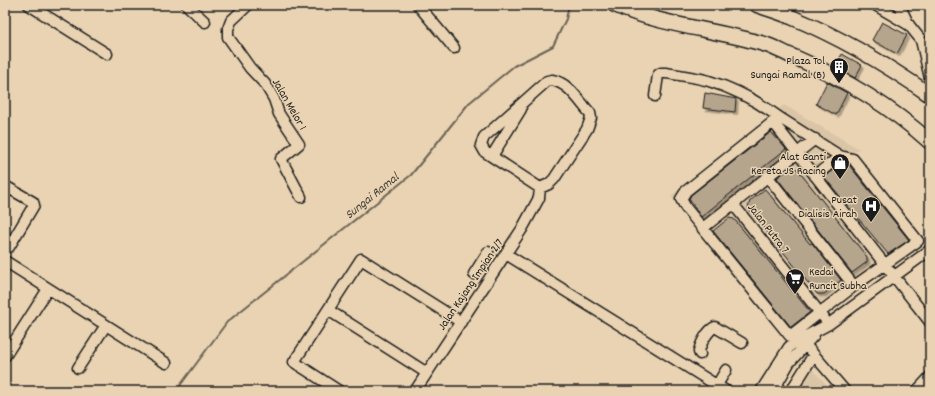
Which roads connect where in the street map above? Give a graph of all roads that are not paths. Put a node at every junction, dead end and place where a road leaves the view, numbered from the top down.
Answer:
1 (29, 5) edge
2 (187, 5) edge
3 (248, 5) edge
4 (418, 5) edge
5 (615, 5) edge
6 (757, 5) edge
7 (875, 5) edge
8 (899, 5) edge
9 (205, 22) dead end
10 (908, 25) junction
11 (454, 48) dead end
12 (107, 54) dead end
13 (930, 78) edge
14 (930, 95) edge
15 (655, 96) dead end
16 (526, 100) junction
17 (776, 120) junction
18 (815, 139) junction
19 (930, 142) edge
20 (798, 154) junction
21 (492, 156) junction
22 (840, 156) junction
23 (815, 176) junction
24 (768, 177) junction
25 (5, 186) edge
26 (540, 188) junction
27 (301, 197) dead end
28 (733, 204) junction
29 (703, 228) junction
30 (9, 247) dead end
31 (930, 250) edge
32 (488, 252) dead end
33 (506, 254) junction
34 (5, 261) edge
35 (481, 263) junction
36 (885, 264) junction
37 (494, 272) junction
38 (474, 274) dead end
39 (893, 277) junction
40 (854, 286) junction
41 (48, 289) junction
42 (328, 310) junction
43 (820, 313) junction
44 (461, 322) junction
45 (930, 322) edge
46 (829, 324) junction
47 (106, 325) junction
48 (799, 342) junction
49 (742, 343) dead end
50 (700, 354) dead end
51 (5, 356) edge
52 (811, 360) junction
53 (166, 363) dead end
54 (78, 368) dead end
55 (726, 370) dead end
56 (426, 373) junction
57 (930, 377) edge
58 (717, 385) junction
59 (930, 388) edge
60 (339, 391) edge
61 (415, 391) edge
62 (726, 391) edge
63 (761, 391) edge
64 (773, 391) edge
65 (791, 391) edge
66 (839, 391) edge
67 (845, 391) edge
68 (917, 391) edge
69 (928, 391) edge

1 - 12 street
2 - 9 street
3 - 27 street, Jalan Melor 1
4 - 11 street
5 - 19 highway
6 - 14 highway
7 - 10 street
8 - 10 street
10 - 13 street
15 - 17 street
16 - 21 street
16 - 21 street
16 - 26 street
17 - 18 street
17 - 20 street
17 - 29 street
18 - 20 street
18 - 22 street
20 - 23 street
20 - 24 street
21 - 26 street
22 - 23 street
22 - 36 street
23 - 36 street
24 - 28 street
24 - 40 street
25 - 30 street
26 - 33 street, Jalan Kajang Impian 2/7
28 - 29 street
28 - 43 street, Jalan Putra 7
29 - 48 street
31 - 39 street
32 - 35 street
33 - 37 street, Jalan Kajang Impian 2/7
33 - 58 street
34 - 41 street
35 - 37 street
35 - 38 street
36 - 39 street
36 - 40 street
37 - 44 street, Jalan Kajang Impian 2/7
39 - 45 street
39 - 46 street
40 - 43 street
41 - 47 street
41 - 51 street
42 - 44 street
42 - 56 street
42 - 60 street
43 - 46 street, Jalan Putra 7
43 - 48 street
44 - 56 street, Jalan Kajang Impian 2/7
46 - 48 street
47 - 53 street
47 - 54 street
48 - 52 street
48 - 63 street
48 - 64 street
48 - 67 street
49 - 50 street
52 - 65 street
52 - 66 street
55 - 58 street
56 - 61 street, Jalan Kajang Impian 2/7
57 - 68 street
58 - 62 street
59 - 69 street

